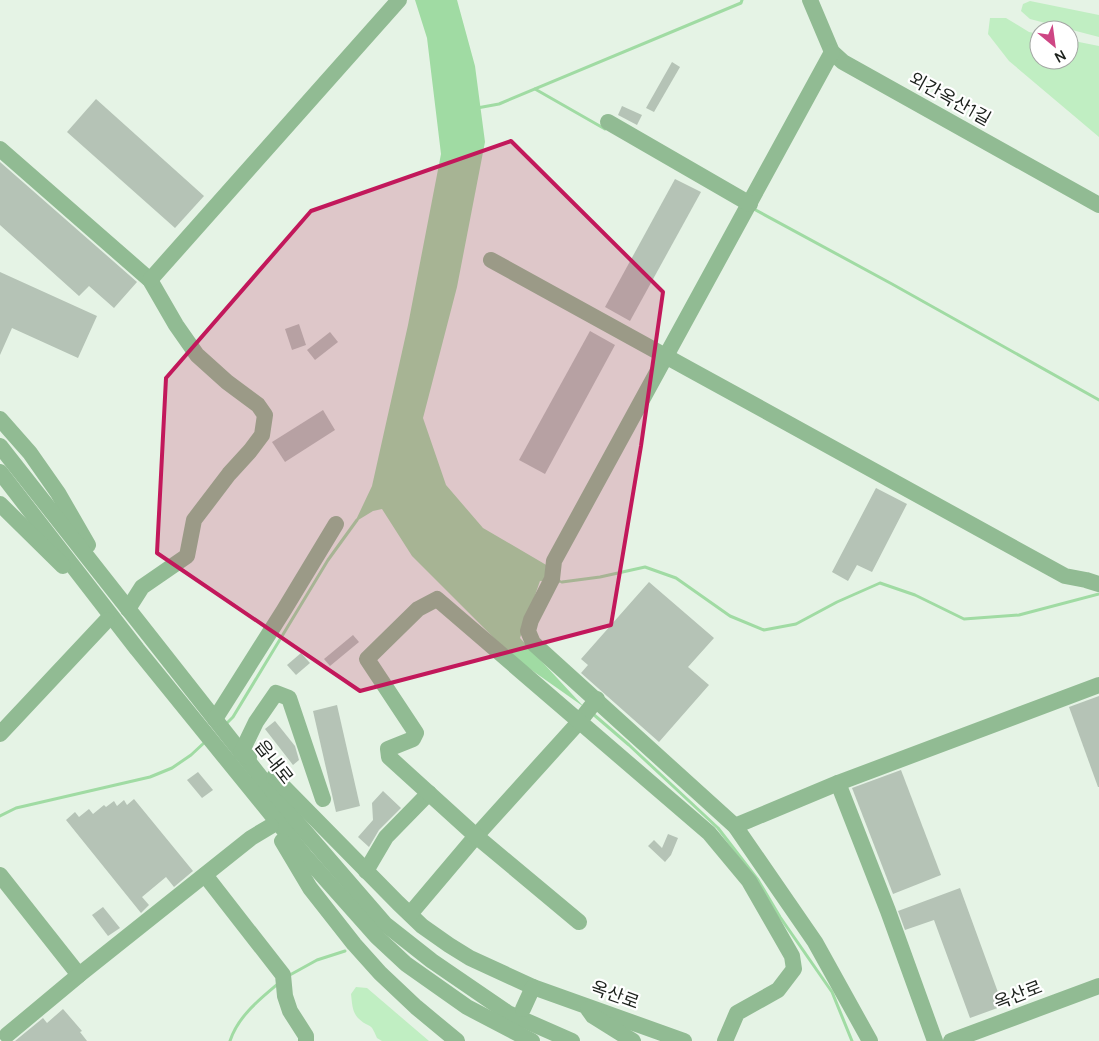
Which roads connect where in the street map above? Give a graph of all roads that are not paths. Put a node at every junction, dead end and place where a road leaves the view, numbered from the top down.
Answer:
1 (399, 0) edge
2 (810, 0) edge
3 (832, 52) junction
4 (608, 122) dead end
5 (0, 149) edge
6 (750, 204) junction
7 (1099, 205) edge
8 (491, 260) dead end
9 (150, 280) junction
10 (666, 358) junction
11 (0, 419) edge
12 (0, 446) edge
13 (0, 472) edge
14 (0, 504) edge
15 (336, 524) dead end
16 (1099, 584) edge
17 (128, 609) junction
18 (110, 625) junction
19 (149, 664) junction
20 (1099, 685) edge
21 (597, 699) junction
22 (580, 722) junction
23 (219, 725) junction
24 (0, 734) edge
25 (241, 753) junction
26 (838, 783) junction
27 (429, 793) junction
28 (323, 799) dead end
29 (271, 826) junction
30 (735, 826) junction
31 (476, 836) junction
32 (366, 871) junction
33 (0, 875) edge
34 (205, 875) junction
35 (410, 914) junction
36 (578, 922) dead end
37 (79, 974) junction
38 (1099, 986) edge
39 (533, 987) junction
40 (584, 1005) junction
41 (523, 1009) dead end
42 (7, 1035) dead end
43 (306, 1041) edge
44 (457, 1041) edge
45 (532, 1041) edge
46 (572, 1041) edge
47 (633, 1041) edge
48 (684, 1041) edge
49 (725, 1041) edge
50 (870, 1041) edge
51 (934, 1041) edge
52 (951, 1041) edge

1 - 9 street
2 - 3 street
3 - 6 street
3 - 7 street, 외간옥산1길
4 - 6 street
5 - 9 street
6 - 10 street
8 - 10 street
9 - 17 street
10 - 16 street
10 - 21 street
11 - 17 street
12 - 17 street, 읍내로
13 - 19 street, 읍내로
14 - 18 street
15 - 23 street
17 - 23 street, 읍내로
18 - 19 street
18 - 24 street
19 - 29 street
19 - 45 street, 읍내로
20 - 26 street
21 - 22 street
21 - 30 street
22 - 27 street
22 - 31 street
22 - 49 street
23 - 25 street, 읍내로
25 - 28 street
25 - 32 street, 옥산로
25 - 46 street, 읍내로
26 - 30 street
26 - 51 street
27 - 31 street
27 - 32 street
29 - 34 street
29 - 44 street
30 - 50 street
31 - 35 street
31 - 36 street
32 - 35 street, 옥산로
33 - 37 street
34 - 37 street
34 - 43 street
35 - 39 street, 옥산로
37 - 42 street
38 - 52 street, 옥산로
39 - 40 street, 옥산로
39 - 41 street
40 - 47 street
40 - 48 street, 옥산로

